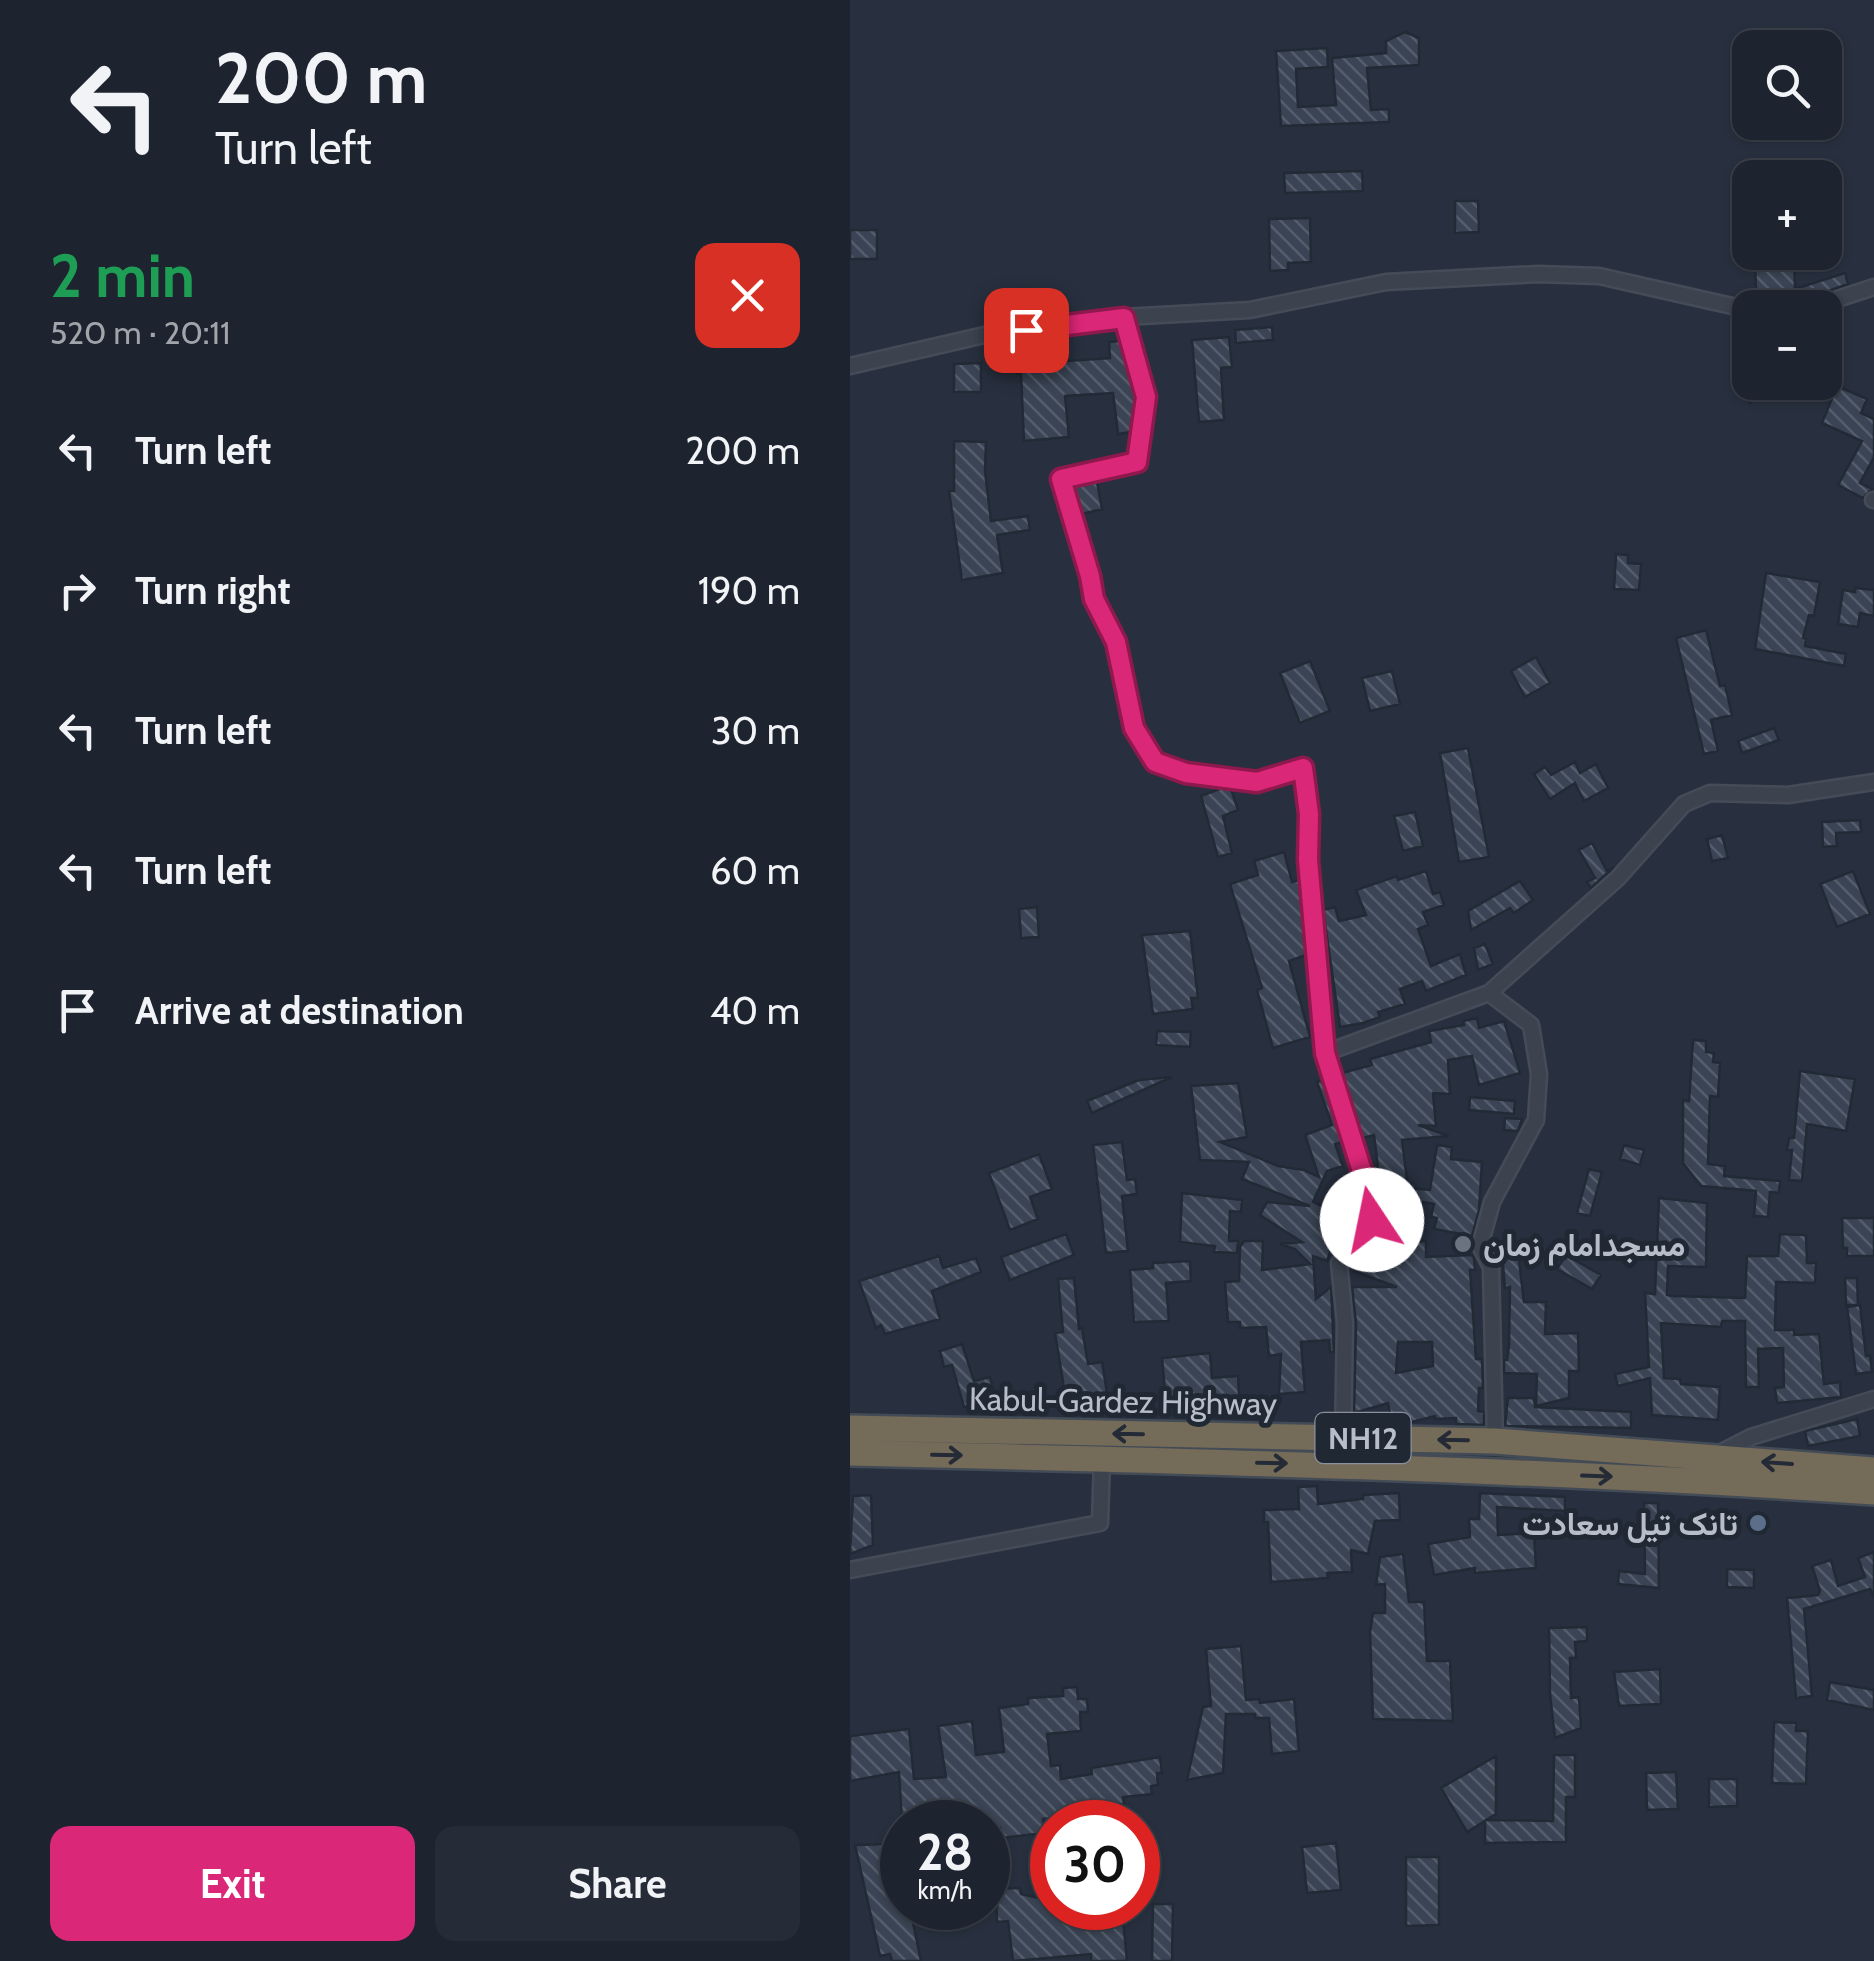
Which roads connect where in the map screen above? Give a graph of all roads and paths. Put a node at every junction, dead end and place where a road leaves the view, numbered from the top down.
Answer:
1 (1874, 287) edge
2 (1842, 298) edge
3 (1732, 306) edge
4 (1124, 318) junction
5 (850, 366) edge
6 (1874, 782) edge
7 (1490, 993) junction
8 (1325, 1053) junction
9 (1874, 1399) edge
10 (850, 1428) edge
11 (1343, 1438) junction
12 (1495, 1441) junction
13 (850, 1453) edge
14 (1102, 1459) junction
15 (1708, 1459) junction
16 (1874, 1470) edge
17 (1874, 1492) edge
18 (850, 1570) edge

1 - 2 street
3 - 4 street
4 - 5 street
4 - 8 street
6 - 7 street
7 - 8 street
7 - 12 street
8 - 11 street
9 - 15 street
11 -> 10 highway, Kabul-Gardez Highway / NH12
12 -> 11 highway, Kabul-Gardez Highway / NH12
12 - 15 highway, Kabul-Gardez Highway / NH12
13 -> 14 highway, Kabul-Gardez Highway / NH12
14 -> 17 highway, Kabul-Gardez Highway / NH12
14 - 18 street
16 -> 15 highway, Kabul-Gardez Highway / NH12

